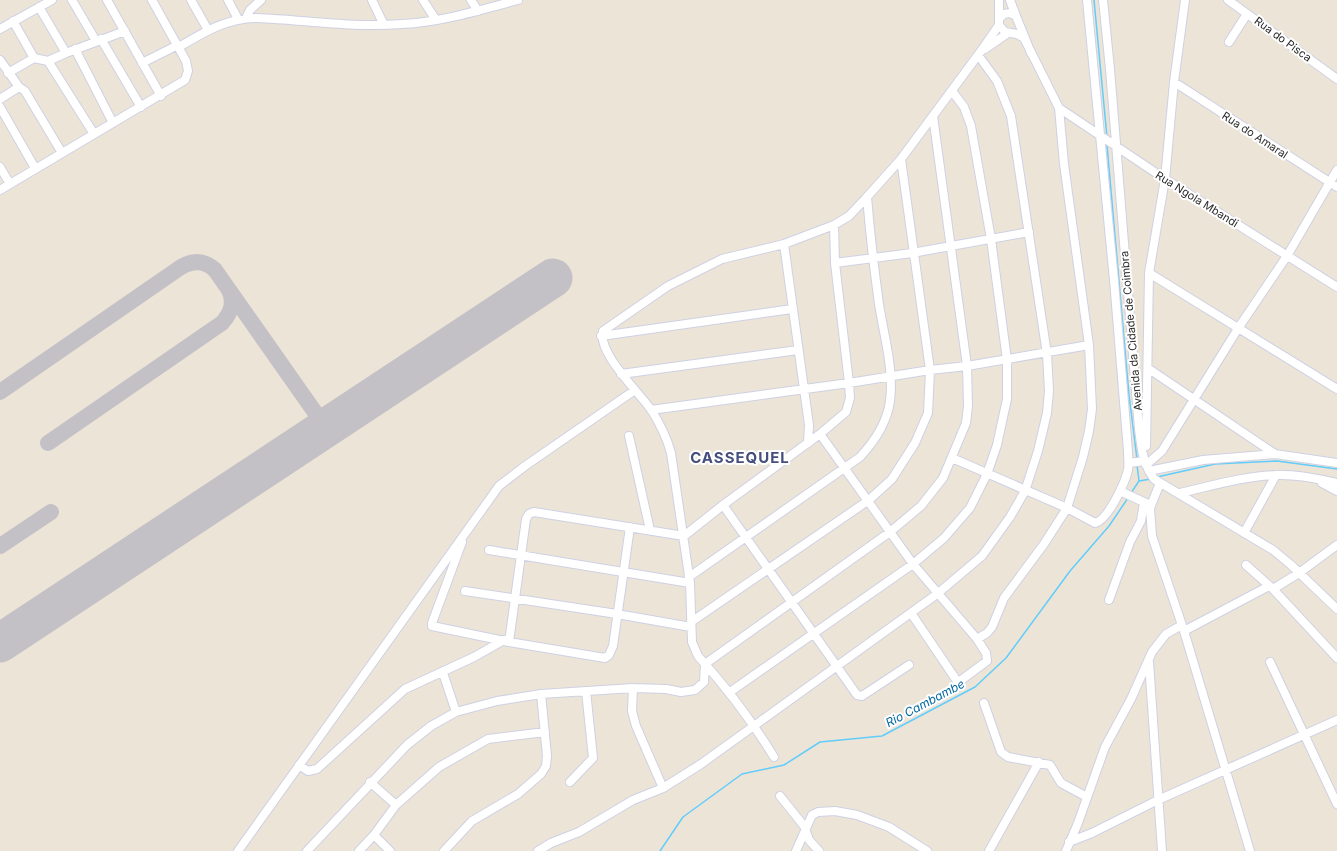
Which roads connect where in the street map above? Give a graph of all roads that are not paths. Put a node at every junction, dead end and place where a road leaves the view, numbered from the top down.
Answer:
1 (52, 0) edge
2 (72, 0) edge
3 (107, 0) edge
4 (152, 0) edge
5 (191, 0) edge
6 (228, 0) edge
7 (261, 0) edge
8 (372, 0) edge
9 (423, 0) edge
10 (471, 0) edge
11 (518, 0) edge
12 (999, 0) edge
13 (1010, 0) edge
14 (1087, 0) edge
15 (1103, 0) edge
16 (1185, 0) edge
17 (1228, 0) edge
18 (39, 7) junction
19 (478, 10) junction
20 (1247, 14) junction
21 (1017, 18) junction
22 (242, 19) junction
23 (436, 20) junction
24 (13, 21) junction
25 (999, 24) junction
26 (384, 25) junction
27 (0, 29) edge
28 (208, 30) junction
29 (125, 31) junction
30 (1010, 33) junction
31 (98, 40) junction
32 (1229, 42) dead end
33 (179, 46) junction
34 (74, 49) junction
35 (66, 53) junction
36 (980, 53) junction
37 (1031, 53) junction
38 (34, 58) junction
39 (0, 60) edge
40 (48, 61) junction
41 (142, 63) junction
42 (8, 73) junction
43 (1337, 79) edge
44 (1174, 82) junction
45 (19, 87) junction
46 (952, 92) junction
47 (160, 96) junction
48 (0, 99) edge
49 (0, 107) edge
50 (141, 108) junction
51 (1059, 108) junction
52 (933, 116) junction
53 (113, 123) junction
54 (94, 134) junction
55 (1101, 137) junction
56 (1114, 146) junction
57 (62, 153) junction
58 (901, 159) junction
59 (0, 167) edge
60 (35, 168) junction
61 (1337, 170) edge
62 (1165, 179) junction
63 (1330, 182) junction
64 (10, 184) junction
65 (1337, 187) edge
66 (0, 190) edge
67 (867, 197) junction
68 (834, 225) junction
69 (1029, 232) junction
70 (990, 239) junction
71 (784, 244) junction
72 (951, 245) junction
73 (912, 253) junction
74 (1287, 256) junction
75 (872, 257) junction
76 (835, 263) junction
77 (1149, 273) junction
78 (1337, 287) edge
79 (792, 309) junction
80 (1239, 327) junction
81 (602, 336) junction
82 (1089, 345) junction
83 (798, 350) junction
84 (1047, 354) junction
85 (1006, 360) junction
86 (968, 366) junction
87 (1149, 369) junction
88 (930, 370) junction
89 (621, 374) junction
90 (891, 376) junction
91 (849, 383) junction
92 (802, 389) junction
93 (1337, 389) edge
94 (634, 390) junction
95 (1194, 398) junction
96 (652, 410) junction
97 (820, 434) junction
98 (629, 436) dead end
99 (808, 443) junction
100 (1275, 454) junction
101 (952, 458) junction
102 (1337, 463) edge
103 (1142, 464) junction
104 (845, 469) junction
105 (988, 474) junction
106 (1276, 475) junction
107 (1313, 478) junction
108 (1160, 483) junction
109 (1337, 483) edge
110 (1025, 491) junction
111 (1337, 491) edge
112 (1122, 492) junction
113 (1180, 494) junction
114 (869, 500) junction
115 (1144, 503) junction
116 (723, 505) junction
117 (1067, 508) junction
118 (630, 527) junction
119 (467, 530) junction
120 (650, 530) junction
121 (890, 532) junction
122 (1244, 533) junction
123 (684, 536) junction
124 (746, 538) junction
125 (1337, 545) edge
126 (489, 550) dead end
127 (522, 554) junction
128 (913, 564) junction
129 (1246, 565) dead end
130 (768, 570) junction
131 (623, 572) junction
132 (1299, 573) junction
133 (690, 580) junction
134 (1271, 587) junction
135 (465, 591) dead end
136 (937, 594) junction
137 (515, 598) junction
138 (1108, 600) dead end
139 (791, 603) junction
140 (1337, 608) edge
141 (911, 613) junction
142 (616, 614) junction
143 (691, 625) junction
144 (1183, 628) junction
145 (813, 634) junction
146 (977, 639) junction
147 (506, 641) junction
148 (1337, 658) edge
149 (1149, 662) junction
150 (1270, 662) dead end
151 (706, 664) junction
152 (909, 665) dead end
153 (836, 666) junction
154 (443, 672) junction
155 (633, 688) junction
156 (586, 691) junction
157 (730, 692) junction
158 (541, 694) junction
159 (984, 704) dead end
160 (456, 712) junction
161 (1337, 720) edge
162 (754, 725) junction
163 (545, 732) junction
164 (1305, 734) junction
165 (774, 757) dead end
166 (1039, 762) junction
167 (300, 765) junction
168 (1226, 769) junction
169 (370, 782) junction
170 (570, 782) dead end
171 (663, 788) junction
172 (780, 796) dead end
173 (1087, 797) junction
174 (1158, 800) junction
175 (1337, 804) edge
176 (396, 805) junction
177 (806, 830) junction
178 (374, 835) junction
179 (1070, 842) junction
180 (238, 851) edge
181 (307, 851) edge
182 (359, 851) edge
183 (390, 851) edge
184 (444, 851) edge
185 (538, 851) edge
186 (796, 851) edge
187 (819, 851) edge
188 (927, 851) edge
189 (989, 851) edge
190 (1066, 851) edge
191 (1162, 851) edge
192 (1250, 851) edge

1 - 18 street
2 - 31 street
3 - 29 street
4 - 33 street
5 - 28 street
6 - 22 street
7 - 22 street
8 - 26 street
9 - 23 street
10 - 19 street
11 - 19 street
12 - 25 street
13 - 21 street
14 - 55 street, Avenida da Cidade de Coimbra
15 - 56 street, Avenida da Cidade de Coimbra
16 - 44 street
17 - 20 street, Rua do Pisca
18 - 24 street
18 - 35 street
19 - 23 street
20 - 32 street
20 - 43 street, Rua do Pisca
21 - 25 street
21 - 30 street
21 - 37 street
22 - 26 street
22 - 28 street
23 - 26 street
24 - 27 street
24 - 38 street
25 - 30 street
25 - 36 street
28 - 33 street
29 - 31 street
29 - 41 street
30 - 36 street
30 - 37 street
31 - 34 street
31 - 50 street
33 - 41 street
33 - 47 street
34 - 35 street
34 - 53 street
35 - 40 street
36 - 46 street
36 - 69 street
37 - 51 street
38 - 40 street
38 - 42 street
39 - 42 street
40 - 54 street
41 - 47 street
42 - 45 street
44 - 62 street
44 - 63 street, Rua do Amaral
45 - 48 street
45 - 57 street
46 - 52 street
46 - 70 street
47 - 50 street
49 - 60 street
50 - 53 street
51 - 55 street, Rua Ngola Mbandi
51 - 82 street
52 - 58 street
52 - 72 street
53 - 54 street
54 - 57 street
55 - 56 street, Rua Ngola Mbandi
55 - 103 street, Avenida da Cidade de Coimbra
56 - 62 street, Rua Ngola Mbandi
56 - 103 street, Avenida da Cidade de Coimbra
57 - 60 street
58 - 67 street
58 - 73 street
59 - 64 street
60 - 64 street
61 - 63 street
62 - 74 street, Rua Ngola Mbandi
62 - 77 street
63 - 65 street, Rua do Amaral
63 - 74 street
64 - 66 street
67 - 68 street
67 - 75 street
68 - 71 street
68 - 76 street
69 - 70 street
69 - 84 street
70 - 72 street
70 - 85 street
71 - 79 street
71 - 81 street
72 - 73 street
72 - 86 street
73 - 75 street
73 - 88 street
74 - 78 street, Rua Ngola Mbandi
74 - 80 street
75 - 76 street
75 - 90 street
76 - 91 street
77 - 80 street
77 - 87 street
79 - 81 street
79 - 83 street
80 - 93 street
80 - 95 street
81 - 89 street
82 - 84 street
82 - 117 street
83 - 89 street
83 - 92 street
84 - 85 street
84 - 110 street
85 - 86 street
85 - 105 street
86 - 88 street
86 - 101 street
87 - 95 street
87 - 103 street
88 - 90 street
88 - 114 street
89 - 94 street
90 - 91 street
90 - 104 street
91 - 92 street
91 - 97 street
92 - 96 street
92 - 99 street
94 - 96 street
94 - 119 street
95 - 100 street
95 - 103 street
96 - 123 street
97 - 99 street
97 - 104 street
98 - 120 street
99 - 116 street
100 - 102 street
100 - 103 street
101 - 105 street
101 - 121 street
103 - 108 street
103 - 112 street
104 - 114 street
104 - 124 street
105 - 110 street
105 - 128 street
106 - 107 street
106 - 113 street
106 - 122 street
107 - 109 street
107 - 111 street
108 - 113 street
108 - 115 street
110 - 117 street
110 - 136 street
112 - 115 street
112 - 117 street
113 - 122 street
114 - 121 street
114 - 130 street
115 - 138 street
115 - 144 street
116 - 123 street
116 - 124 street
117 - 146 street
118 - 120 street
118 - 127 street
118 - 131 street
119 - 147 street
119 - 167 street
120 - 123 street
121 - 128 street
121 - 139 street
122 - 132 street
123 - 133 street
124 - 130 street
124 - 133 street
125 - 132 street
126 - 127 street
127 - 131 street
127 - 137 street
128 - 136 street
128 - 145 street
129 - 134 street
130 - 139 street
130 - 143 street
131 - 133 street
131 - 142 street
132 - 134 street
132 - 140 street
133 - 143 street
134 - 144 street
134 - 148 street
135 - 137 street
136 - 141 street
136 - 146 street
137 - 142 street
137 - 147 street
139 - 145 street
139 - 151 street
141 - 146 street
141 - 153 street
142 - 143 street
142 - 147 street
143 - 151 street
144 - 149 street
144 - 168 street
145 - 153 street
145 - 157 street
147 - 154 street
149 - 173 street
149 - 174 street
150 - 164 street
151 - 155 street
151 - 157 street
152 - 153 street
153 - 162 street
154 - 160 street
154 - 167 street
155 - 156 street
155 - 171 street
156 - 158 street
156 - 170 street
157 - 162 street
158 - 160 street
158 - 163 street
159 - 166 street
160 - 169 street
161 - 164 street
162 - 165 street
162 - 171 street
163 - 176 street
163 - 184 street
164 - 168 street
164 - 175 street
166 - 173 street
166 - 189 street
167 - 180 street
168 - 174 street
168 - 192 street
169 - 176 street
169 - 181 street
171 - 185 street
172 - 177 street
173 - 179 street
174 - 179 street
174 - 191 street
176 - 178 street
177 - 186 street
177 - 187 street
177 - 188 street
178 - 182 street
178 - 183 street
179 - 190 street

